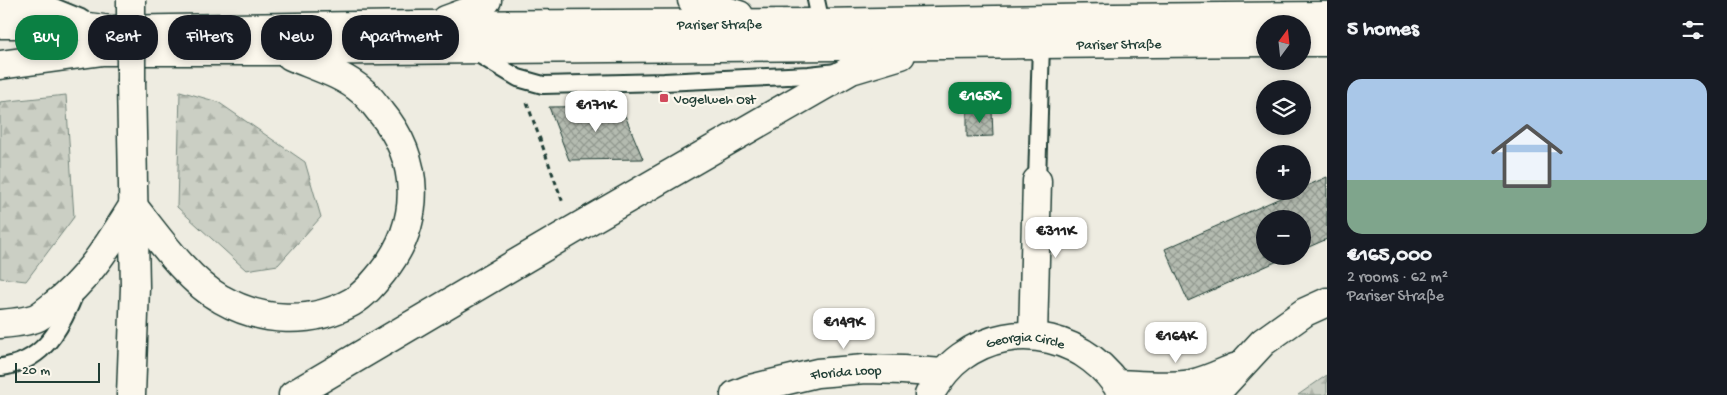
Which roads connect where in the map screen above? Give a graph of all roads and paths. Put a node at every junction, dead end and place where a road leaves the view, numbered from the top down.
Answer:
1 (130, 0) edge
2 (487, 0) edge
3 (692, 0) edge
4 (0, 3) edge
5 (819, 12) edge
6 (459, 16) edge
7 (1327, 16) edge
8 (0, 24) edge
9 (777, 24) junction
10 (459, 25) edge
11 (88, 29) edge
12 (342, 29) edge
13 (88, 33) edge
14 (158, 38) edge
15 (1256, 42) edge
16 (1311, 42) edge
17 (1327, 42) edge
18 (158, 44) edge
19 (1040, 44) junction
20 (88, 45) edge
21 (953, 45) junction
22 (469, 49) junction
23 (261, 50) edge
24 (332, 50) edge
25 (299, 60) edge
26 (0, 65) edge
27 (851, 70) junction
28 (524, 96) dead end
29 (1037, 182) joint
30 (564, 204) dead end
31 (133, 206) junction
32 (80, 282) junction
33 (1327, 302) edge
34 (0, 324) edge
35 (1033, 336) junction
36 (1240, 365) junction
37 (0, 367) edge
38 (936, 384) edge
39 (1120, 390) edge
40 (743, 392) edge
41 (131, 395) edge
42 (293, 395) edge
43 (794, 395) edge
44 (1214, 395) edge

1 - 31 main road, bridge
2 - 6 main road
3 - 9 main road
4 - 11 lane
5 - 7 main road, Pariser Straße
5 - 9 main road, Pariser Straße
8 - 13 main road
9 - 10 main road, Pariser Straße
12 - 14 main road, Pariser Straße
15 - 19 main road, Pariser Straße
16 - 17 main road
18 - 23 main road, Pariser Straße
19 - 21 main road, Pariser Straße
19 - 29 lane
20 - 26 main road
21 - 22 main road, Pariser Straße
21 - 27 main road
22 - 24 main road, Pariser Straße
22 - 27 lane
25 - 31 main road
27 - 42 main road
28 - 30 path
29 - 35 main road
31 - 32 main road
31 - 41 main road
32 - 34 main road
32 - 37 lane
33 - 36 main road
35 - 38 main road, Georgia Circle
35 - 39 main road, Georgia Circle
36 - 39 main road
36 - 44 main road
38 - 40 main road, Florida Loop
40 - 43 main road, Florida Loop

